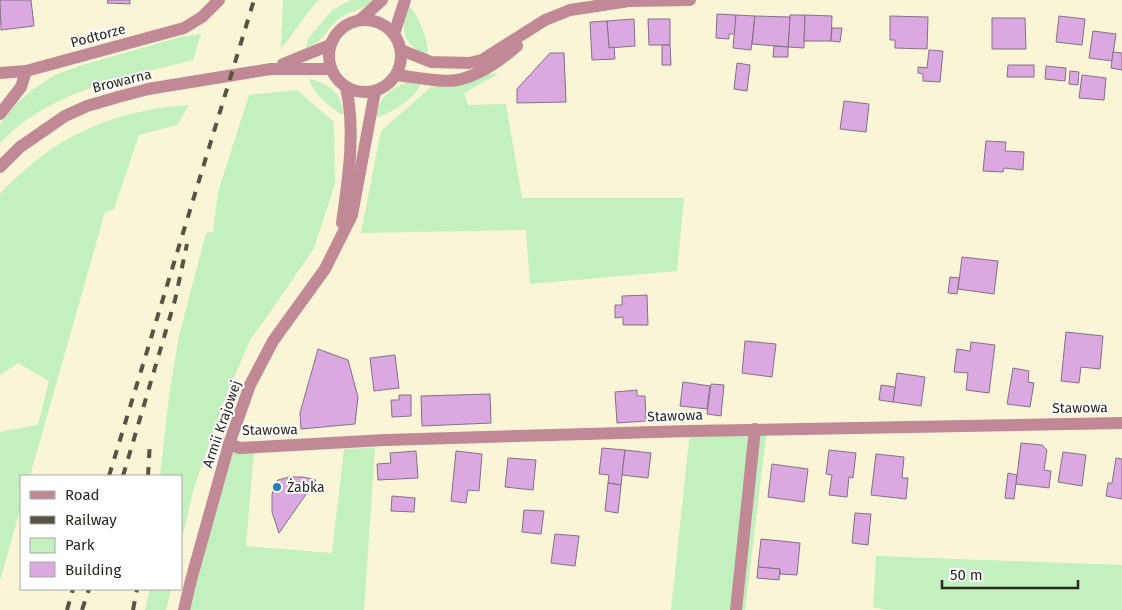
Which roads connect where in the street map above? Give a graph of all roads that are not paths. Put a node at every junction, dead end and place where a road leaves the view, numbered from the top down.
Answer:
1 (219, 0) edge
2 (382, 0) edge
3 (405, 0) edge
4 (690, 0) edge
5 (360, 20) junction
6 (545, 20) junction
7 (394, 34) junction
8 (330, 45) junction
9 (401, 50) junction
10 (331, 68) junction
11 (271, 69) junction
12 (26, 71) junction
13 (0, 74) edge
14 (396, 75) junction
15 (346, 87) junction
16 (375, 91) junction
17 (0, 114) edge
18 (0, 166) edge
19 (340, 238) junction
20 (1122, 422) edge
21 (754, 429) junction
22 (229, 444) junction
23 (184, 610) edge
24 (736, 610) edge

1 - 12 street, Podtorze
2 - 5 street
3 - 7 street
4 - 6 street
5 - 7 street
5 - 8 street
6 - 9 street
6 - 14 street
7 - 9 street
8 - 10 street
8 - 11 street, Browarna
9 - 14 street
10 - 11 street, Browarna
10 - 15 street
11 - 18 street, Browarna
12 - 13 street, Podtorze
12 - 17 street
14 - 16 street
15 - 16 street
15 - 19 street, Armii Krajowej
16 - 19 street, Armii Krajowej
19 - 22 street, Armii Krajowej
20 - 21 street, Stawowa
21 - 22 street, Stawowa
21 - 24 street
22 - 23 street, Armii Krajowej

